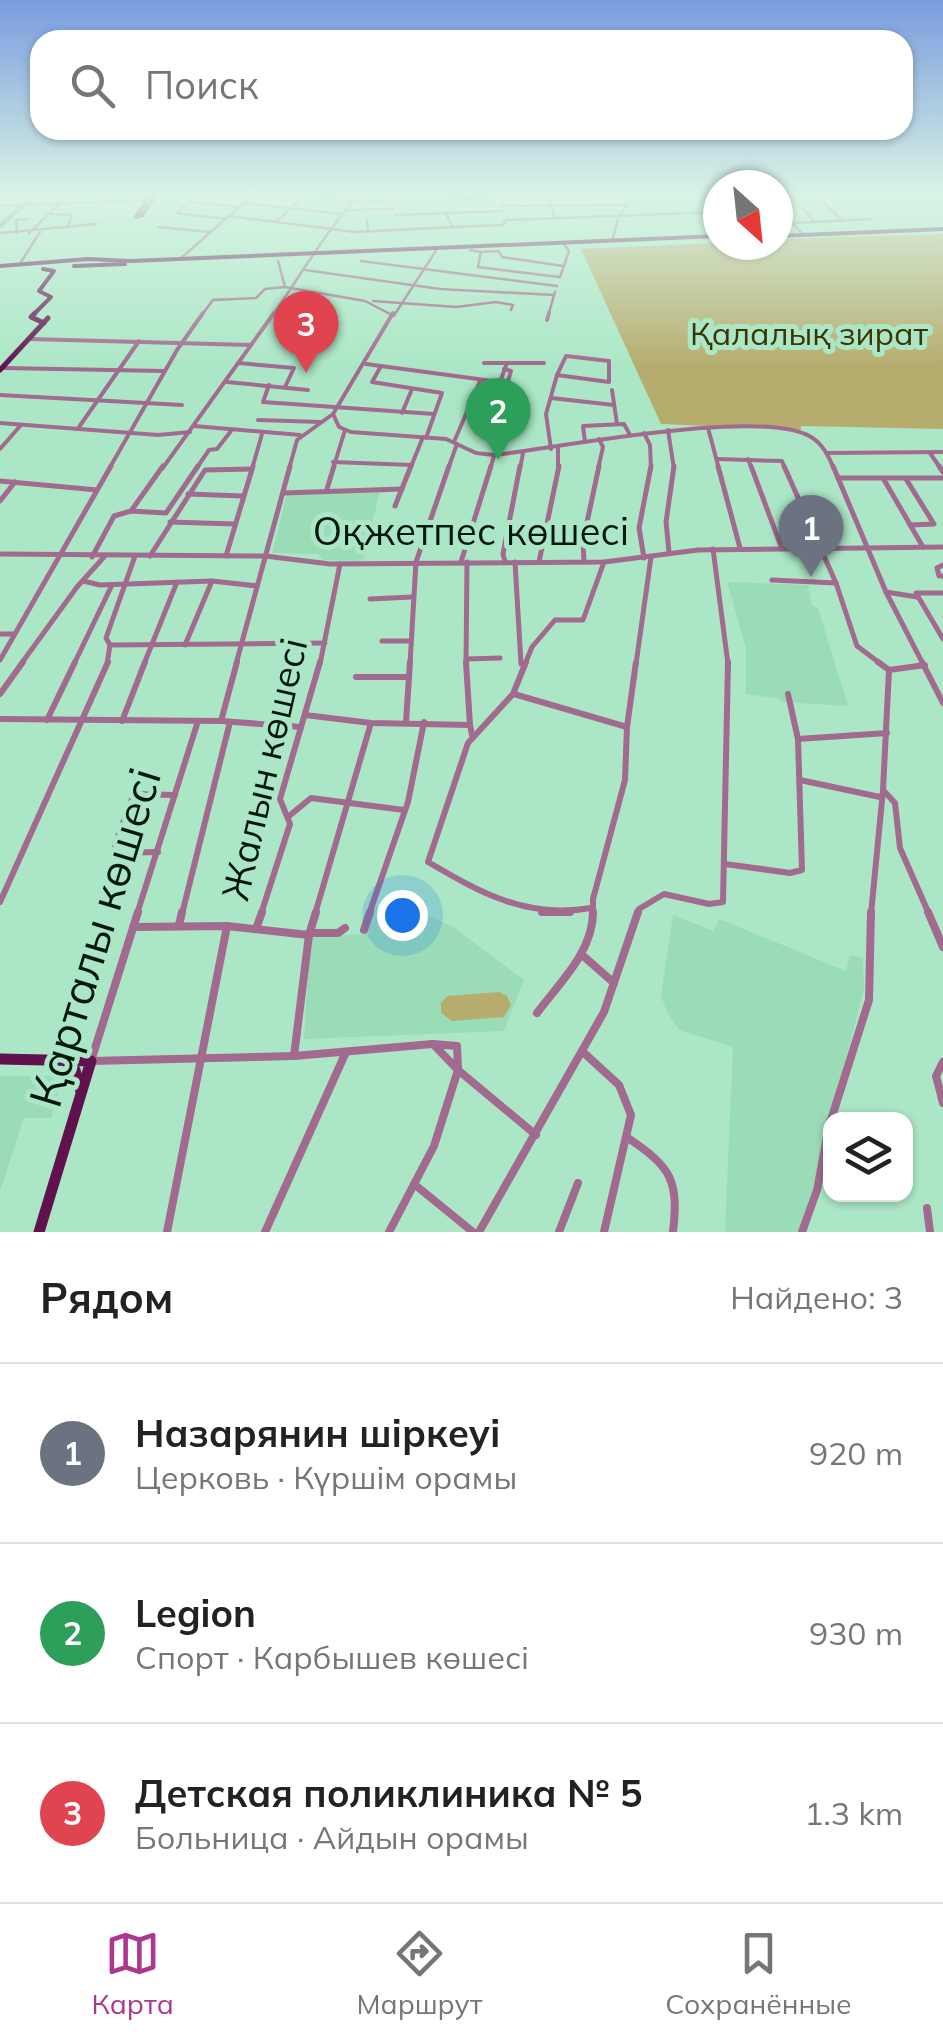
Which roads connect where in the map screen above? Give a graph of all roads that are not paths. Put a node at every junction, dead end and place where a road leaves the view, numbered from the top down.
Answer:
1 (27, 252) edge
2 (187, 252) edge
3 (336, 252) edge
4 (435, 252) edge
5 (482, 252) edge
6 (500, 252) edge
7 (568, 252) edge
8 (315, 253) junction
9 (295, 256) junction
10 (180, 259) junction
11 (260, 259) junction
12 (213, 260) junction
13 (278, 260) junction
14 (270, 261) junction
15 (360, 261) dead end
16 (130, 262) junction
17 (139, 264) junction
18 (563, 266) junction
19 (17, 267) junction
20 (0, 268) edge
21 (305, 270) junction
22 (424, 271) junction
23 (560, 277) junction
24 (414, 284) junction
25 (557, 286) junction
26 (285, 287) junction
27 (293, 288) junction
28 (554, 295) junction
29 (365, 301) junction
30 (400, 304) junction
31 (511, 310) dead end
32 (395, 314) junction
33 (547, 320) dead end
34 (30, 338) junction
35 (139, 342) junction
36 (182, 342) junction
37 (252, 345) junction
38 (484, 363) dead end
39 (508, 363) junction
40 (544, 363) dead end
41 (238, 364) junction
42 (366, 364) junction
43 (381, 366) junction
44 (1, 368) edge
45 (118, 370) junction
46 (165, 372) junction
47 (557, 375) junction
48 (480, 381) junction
49 (226, 382) junction
50 (269, 385) junction
51 (285, 386) junction
52 (412, 389) junction
53 (308, 390) dead end
54 (612, 390) dead end
55 (0, 395) edge
56 (551, 398) junction
57 (96, 402) junction
58 (147, 405) junction
59 (182, 405) dead end
60 (614, 405) junction
61 (334, 412) junction
62 (402, 413) junction
63 (434, 414) junction
64 (258, 420) dead end
65 (324, 422) junction
66 (0, 423) edge
67 (621, 424) junction
68 (21, 425) junction
69 (194, 426) junction
70 (79, 427) junction
71 (708, 428) junction
72 (345, 430) junction
73 (668, 430) junction
74 (190, 432) junction
75 (231, 432) junction
76 (131, 433) junction
77 (644, 433) junction
78 (262, 434) junction
79 (630, 434) junction
80 (303, 436) junction
81 (424, 437) junction
82 (599, 439) junction
83 (585, 442) junction
84 (455, 443) junction
85 (554, 448) junction
86 (0, 450) edge
87 (930, 452) junction
88 (943, 452) edge
89 (523, 453) junction
90 (827, 453) junction
91 (494, 455) junction
92 (716, 459) junction
93 (748, 459) junction
94 (332, 462) junction
95 (412, 465) junction
96 (252, 469) junction
97 (943, 472) edge
98 (838, 478) junction
99 (883, 478) junction
100 (905, 478) junction
101 (0, 482) edge
102 (14, 482) junction
103 (327, 489) junction
104 (402, 489) junction
105 (97, 490) junction
106 (283, 493) junction
107 (188, 494) junction
108 (242, 496) junction
109 (0, 501) edge
110 (395, 506) dead end
111 (131, 511) junction
112 (170, 522) junction
113 (234, 524) junction
114 (910, 525) junction
115 (408, 527) dead end
116 (426, 530) junction
117 (923, 547) junction
118 (943, 547) edge
119 (740, 548) junction
120 (712, 549) junction
121 (782, 549) junction
122 (821, 549) junction
123 (867, 549) junction
124 (669, 552) junction
125 (0, 554) edge
126 (135, 556) junction
127 (150, 556) junction
128 (226, 556) junction
129 (265, 556) junction
130 (56, 557) junction
131 (92, 557) junction
132 (104, 557) junction
133 (648, 558) junction
134 (416, 562) junction
135 (464, 562) junction
136 (505, 562) junction
137 (514, 562) junction
138 (540, 562) junction
139 (584, 562) junction
140 (604, 562) junction
141 (340, 564) junction
142 (943, 565) edge
143 (943, 576) edge
144 (772, 580) dead end
145 (82, 581) junction
146 (212, 581) junction
147 (177, 582) junction
148 (836, 583) junction
149 (126, 584) junction
150 (112, 585) junction
151 (256, 586) junction
152 (886, 592) junction
153 (943, 593) edge
154 (917, 595) junction
155 (412, 597) junction
156 (370, 599) dead end
157 (0, 634) edge
158 (14, 634) junction
159 (943, 639) edge
160 (382, 641) dead end
161 (410, 642) junction
162 (325, 643) junction
163 (108, 644) junction
164 (185, 645) junction
165 (242, 645) junction
166 (154, 646) junction
167 (466, 658) junction
168 (500, 658) dead end
169 (0, 660) edge
170 (925, 665) junction
171 (522, 667) junction
172 (889, 670) junction
173 (408, 677) junction
174 (356, 678) dead end
175 (939, 684) edge
176 (0, 694) edge
177 (513, 694) junction
178 (788, 694) dead end
179 (943, 701) edge
180 (305, 715) junction
181 (0, 719) edge
182 (48, 720) junction
183 (83, 720) junction
184 (122, 720) junction
185 (198, 721) junction
186 (220, 721) junction
187 (230, 722) junction
188 (406, 722) junction
189 (424, 722) junction
190 (371, 723) junction
191 (470, 726) junction
192 (626, 726) junction
193 (302, 727) junction
194 (887, 733) junction
195 (472, 735) junction
196 (798, 739) junction
197 (800, 780) junction
198 (882, 794) junction
199 (176, 796) junction
200 (347, 802) junction
201 (404, 810) junction
202 (289, 816) junction
203 (158, 852) junction
204 (725, 864) junction
205 (0, 902) edge
206 (591, 908) junction
207 (179, 925) junction
208 (133, 926) junction
209 (227, 926) junction
210 (346, 928) dead end
211 (256, 929) junction
212 (364, 930) dead end
213 (310, 934) junction
214 (943, 947) edge
215 (581, 954) junction
216 (614, 983) junction
217 (538, 1013) dead end
218 (433, 1044) junction
219 (346, 1051) junction
220 (582, 1052) junction
221 (294, 1056) junction
222 (64, 1058) junction
223 (0, 1059) edge
224 (202, 1060) junction
225 (91, 1061) junction
226 (943, 1062) edge
227 (458, 1070) junction
228 (81, 1096) junction
229 (943, 1103) edge
230 (833, 1112) edge
231 (536, 1135) junction
232 (628, 1138) junction
233 (823, 1157) edge
234 (578, 1183) dead end
235 (414, 1184) junction
236 (928, 1208) dead end
237 (38, 1232) edge
238 (167, 1232) edge
239 (265, 1232) edge
240 (389, 1232) edge
241 (476, 1232) edge
242 (559, 1232) edge
243 (604, 1232) edge
244 (674, 1232) edge
245 (802, 1232) edge
246 (930, 1232) edge

1 - 19 street
2 - 10 street
3 - 8 main road
4 - 22 street
5 - 23 street
6 - 18 street
7 - 18 street
8 - 9 main road
8 - 21 street
9 - 11 main road
9 - 12 main road
9 - 13 main road
10 - 12 main road
10 - 16 main road
11 - 12 main road
11 - 14 main road
12 - 17 main road
13 - 14 main road
13 - 26 street
14 - 17 main road
15 - 22 street
16 - 17 main road
16 - 19 main road
18 - 23 street
19 - 20 main road
19 - 34 main road
21 - 24 street
21 - 27 street
22 - 24 street
22 - 25 street
23 - 25 street
24 - 28 street
24 - 30 street
25 - 28 street
26 - 27 street
26 - 36 street
27 - 29 street
27 - 37 street
28 - 33 street
29 - 30 street
29 - 32 street
30 - 31 street
30 - 32 street
32 - 42 street
34 - 35 street
34 - 44 main road
35 - 36 street
35 - 45 street
36 - 37 street
36 - 46 street
37 - 41 street
38 - 39 street
39 - 40 street
39 - 48 street
41 - 49 street
41 - 51 street
42 - 43 street
42 - 61 street
43 - 48 street
43 - 52 street
44 - 45 street
45 - 46 street
45 - 57 street
46 - 58 street
47 - 47 street
47 - 56 street
48 - 84 street
49 - 50 street
49 - 69 street
50 - 51 street
50 - 61 street
51 - 53 street
52 - 62 street
52 - 63 street
54 - 60 street
55 - 57 street
56 - 60 street
56 - 85 street
57 - 58 street
57 - 70 street
58 - 59 street
58 - 76 street
60 - 67 street
61 - 62 street
61 - 65 street
61 - 72 street
62 - 63 street
63 - 81 street
64 - 65 street
65 - 80 street
66 - 68 street
67 - 79 street
67 - 83 street
68 - 70 street
68 - 86 street
69 - 74 street
69 - 75 street
70 - 76 street
71 - 73 street
71 - 90 street
71 - 92 street
72 - 81 street
72 - 94 street
73 - 77 street
73 - 124 street
74 - 76 street
74 - 111 street
75 - 78 street
75 - 111 street
76 - 105 street
77 - 79 street
77 - 133 street
78 - 80 street
78 - 96 street
79 - 82 street
80 - 106 street
81 - 84 street
81 - 95 street
82 - 83 street
82 - 139 street
83 - 85 street
84 - 91 street
84 - 116 street
85 - 89 street
85 - 138 street
87 - 88 street
87 - 90 street
87 - 97 street
89 - 91 street
89 - 136 street
90 - 98 street
91 - 135 street
92 - 93 street
92 - 119 street
93 - 121 street
93 - 122 street
94 - 95 street
94 - 103 street
95 - 104 street
96 - 107 street
96 - 108 street
97 - 100 street
98 - 99 street
98 - 123 street
99 - 100 street
99 - 114 street
100 - 114 street
101 - 102 street
102 - 105 street
102 - 109 street
103 - 104 street
103 - 106 street
104 - 110 street
105 - 130 street
106 - 129 street
107 - 108 street
107 - 112 street
108 - 113 street
111 - 131 street
112 - 113 street
112 - 127 street
113 - 128 street
114 - 117 street
115 - 116 street
116 - 134 street
117 - 118 street, Оқжетпес көшесі
117 - 123 street, Оқжетпес көшесі
119 - 120 street, Оқжетпес көшесі
119 - 121 street, Оқжетпес көшесі
120 - 124 street, Оқжетпес көшесі
120 - 204 street
121 - 122 street, Оқжетпес көшесі
122 - 123 street, Оқжетпес көшесі
122 - 148 street
123 - 152 street
124 - 133 street, Оқжетпес көшесі
125 - 130 street, Оқжетпес көшесі
126 - 127 street, Оқжетпес көшесі
126 - 132 street, Оқжетпес көшесі
126 - 149 street
127 - 128 street, Оқжетпес көшесі
128 - 129 street, Оқжетпес көшесі
129 - 141 street, Оқжетпес көшесі
129 - 151 street
130 - 131 street, Оқжетпес көшесі
130 - 158 street
131 - 132 street, Оқжетпес көшесі
132 - 145 street
133 - 140 street, Оқжетпес көшесі
133 - 192 street
134 - 135 street, Оқжетпес көшесі
134 - 141 street, Оқжетпес көшесі
134 - 155 street
135 - 136 street, Оқжетпес көшесі
135 - 167 street
136 - 137 street, Оқжетпес көшесі
137 - 138 street, Оқжетпес көшесі
137 - 171 street
138 - 139 street, Оқжетпес көшесі
139 - 140 street, Оқжетпес көшесі
140 - 171 street
141 - 162 street, Жалын көшесі
142 - 143 street
144 - 148 street
145 - 150 street
145 - 176 street
146 - 147 street
146 - 151 street
146 - 164 street
147 - 149 street
147 - 166 street
148 - 172 street
149 - 150 street
149 - 163 street
150 - 182 street
151 - 165 street
152 - 154 street
152 - 170 street
153 - 154 street
154 - 159 street
155 - 156 street
155 - 161 street
157 - 158 street
158 - 169 street
160 - 161 street
161 - 173 street
162 - 165 street
162 - 180 street, Жалын көшесі
163 - 166 street
163 - 183 street
164 - 165 street
164 - 166 street
165 - 186 street
166 - 184 street
167 - 168 street
167 - 191 street
170 - 172 street
170 - 175 street
171 - 177 street
172 - 194 street
173 - 174 street
173 - 188 street
175 - 179 street
177 - 192 street
177 - 195 street
178 - 196 street
180 - 190 street
180 - 193 street, Жалын көшесі
181 - 182 street
182 - 183 street
183 - 184 street
183 - 205 street
184 - 185 street
185 - 186 street
185 - 199 street, Қарталы көшесі
186 - 187 street
187 - 193 street
187 - 207 street, Жалын көшесі
188 - 189 street
188 - 190 street
189 - 191 street
189 - 201 street
190 - 200 street
191 - 195 street
192 - 206 street
193 - 202 street, Жалын көшесі
194 - 196 street
194 - 198 street
195 - 206 street
196 - 197 street
197 - 198 street
197 - 204 street
198 - 214 street
198 - 230 street
199 - 203 street, Қарталы көшесі
199 - 203 street
200 - 201 street
200 - 202 street
200 - 213 street
201 - 212 street
202 - 211 street, Жалын көшесі
203 - 208 street, Қарталы көшесі
204 - 216 street
206 - 215 street
207 - 208 street
207 - 209 street
208 - 225 street, Қарталы көшесі
209 - 211 street
209 - 224 street, Жалын көшесі
210 - 213 street
211 - 213 street
213 - 221 street
215 - 216 street
215 - 217 street
216 - 220 street
218 - 219 street
218 - 227 street
218 - 227 street
219 - 221 street
219 - 239 street
220 - 231 street
220 - 232 street
221 - 224 street
222 - 223 main road
222 - 225 main road
222 - 228 main road
224 - 225 street
224 - 238 street, Жалын көшесі
225 - 228 main road, Қарталы көшесі
226 - 229 street
227 - 231 street
227 - 235 street
228 - 237 main road, Қарталы көшесі
231 - 241 street
232 - 243 street
232 - 244 street
233 - 245 street
234 - 242 street
235 - 240 street
235 - 241 street
236 - 246 street

